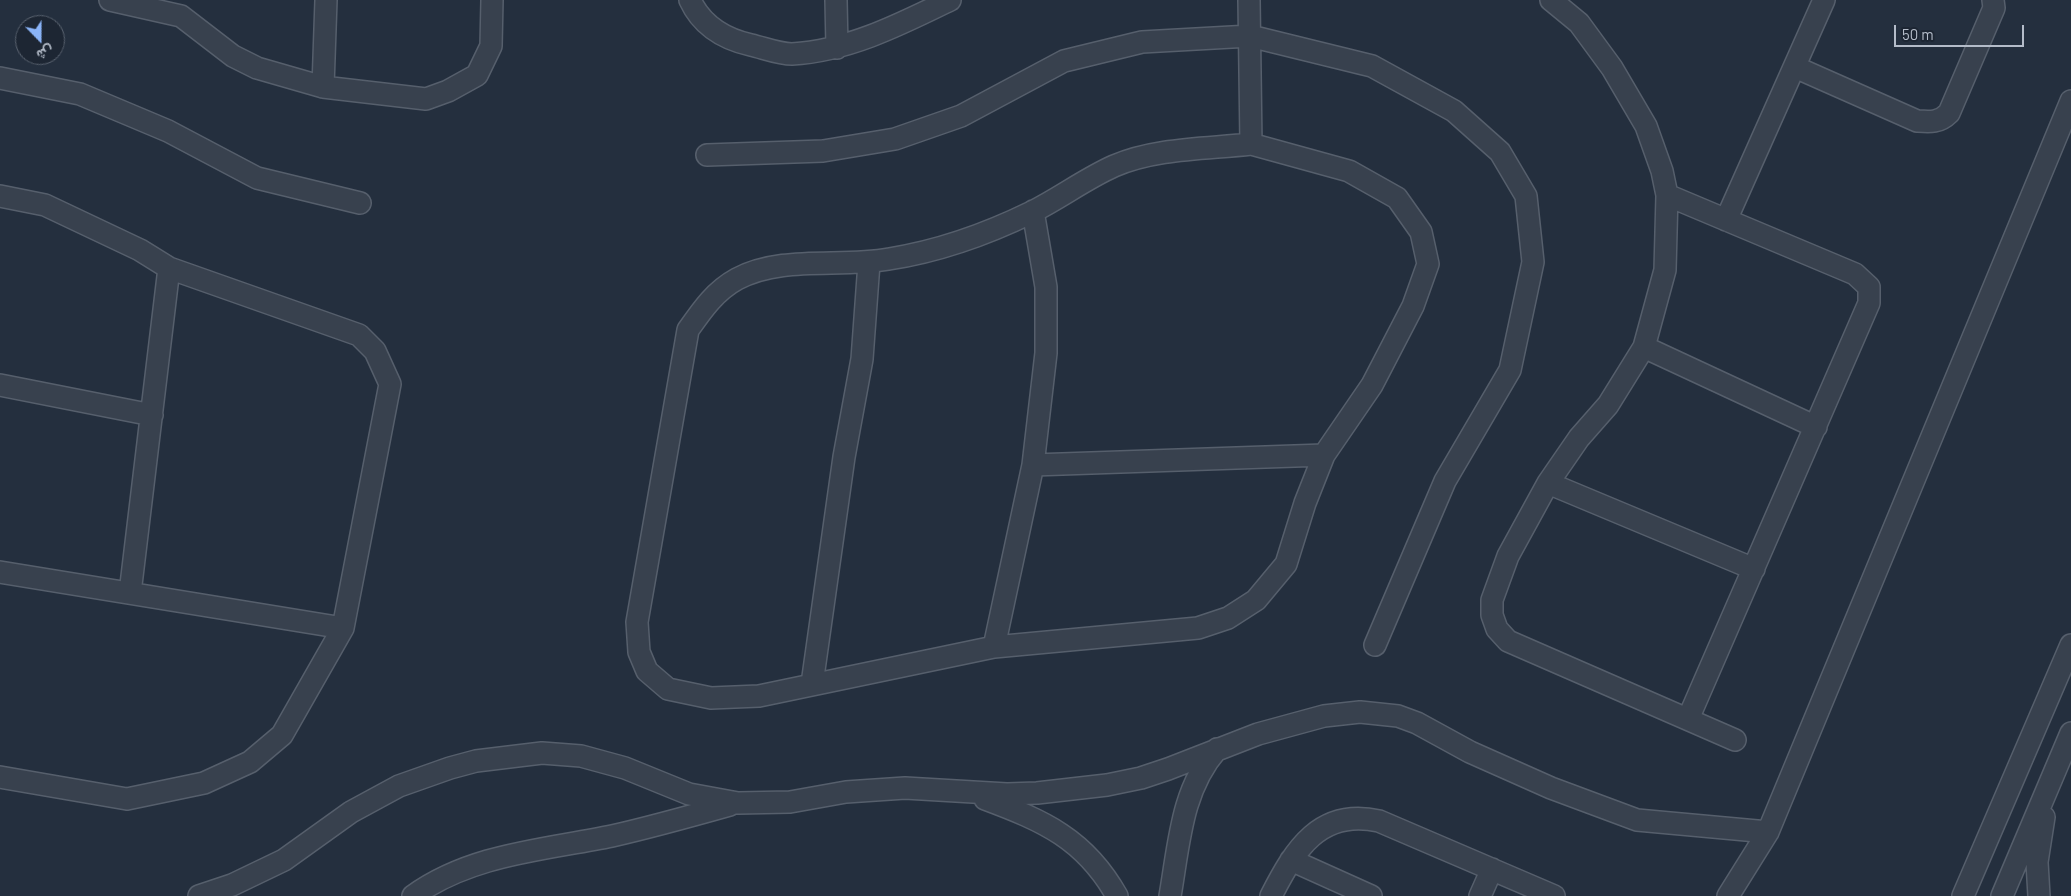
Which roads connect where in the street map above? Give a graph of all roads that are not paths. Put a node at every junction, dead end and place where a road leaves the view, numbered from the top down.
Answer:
1 (110, 0) edge
2 (326, 0) edge
3 (492, 0) edge
4 (690, 0) edge
5 (836, 0) edge
6 (950, 0) edge
7 (1249, 0) edge
8 (1551, 0) edge
9 (1824, 0) edge
10 (1993, 0) edge
11 (181, 8) edge
12 (1250, 36) junction
13 (837, 48) junction
14 (1795, 67) junction
15 (0, 78) edge
16 (323, 87) junction
17 (2071, 101) edge
18 (1251, 144) junction
19 (707, 155) dead end
20 (1667, 195) junction
21 (0, 196) edge
22 (360, 202) dead end
23 (1033, 211) junction
24 (1726, 220) junction
25 (869, 263) junction
26 (169, 268) junction
27 (1644, 347) junction
28 (0, 385) edge
29 (152, 415) junction
30 (1816, 427) junction
31 (1324, 454) junction
32 (1033, 465) junction
33 (1548, 483) junction
34 (1754, 569) junction
35 (0, 572) edge
36 (130, 593) junction
37 (343, 628) junction
38 (1375, 645) dead end
39 (2071, 645) edge
40 (994, 647) junction
41 (812, 684) junction
42 (1688, 719) junction
43 (2071, 733) edge
44 (1735, 740) dead end
45 (1218, 748) junction
46 (0, 777) edge
47 (2051, 779) junction
48 (961, 791) junction
49 (738, 803) junction
50 (1768, 832) junction
51 (1291, 860) junction
52 (1492, 869) junction
53 (199, 896) edge
54 (413, 896) edge
55 (1117, 896) edge
56 (1170, 896) edge
57 (1271, 896) edge
58 (1371, 896) edge
59 (1480, 896) edge
60 (1554, 896) edge
61 (1728, 896) edge
62 (1963, 896) edge
63 (2002, 896) edge
64 (2039, 896) edge

1 - 11 street
2 - 16 street
3 - 16 street
4 - 13 street
5 - 13 street
6 - 13 street
7 - 12 street
8 - 20 street
9 - 14 street
10 - 14 street
11 - 16 street
12 - 18 street
12 - 19 street
12 - 38 street
14 - 24 street
15 - 22 street
17 - 50 street
18 - 23 street
18 - 31 street
20 - 24 street
20 - 27 street
21 - 26 street
23 - 25 street
23 - 32 street
24 - 30 street
25 - 41 street
25 - 41 street
26 - 29 street
26 - 37 street
27 - 30 street
27 - 33 street
28 - 29 street
29 - 36 street
30 - 34 street
31 - 32 street
31 - 40 street
32 - 40 street
33 - 34 street
33 - 42 street
34 - 42 street
35 - 36 street
36 - 37 street
37 - 46 street
39 - 62 street
40 - 41 street
42 - 44 street
43 - 47 street
45 - 48 street
45 - 50 street
45 - 56 street
47 - 63 street
47 - 64 street
48 - 49 street
48 - 55 street
49 - 53 street
49 - 54 street
50 - 61 street
51 - 52 street
51 - 57 street
51 - 58 street
52 - 59 street
52 - 60 street

